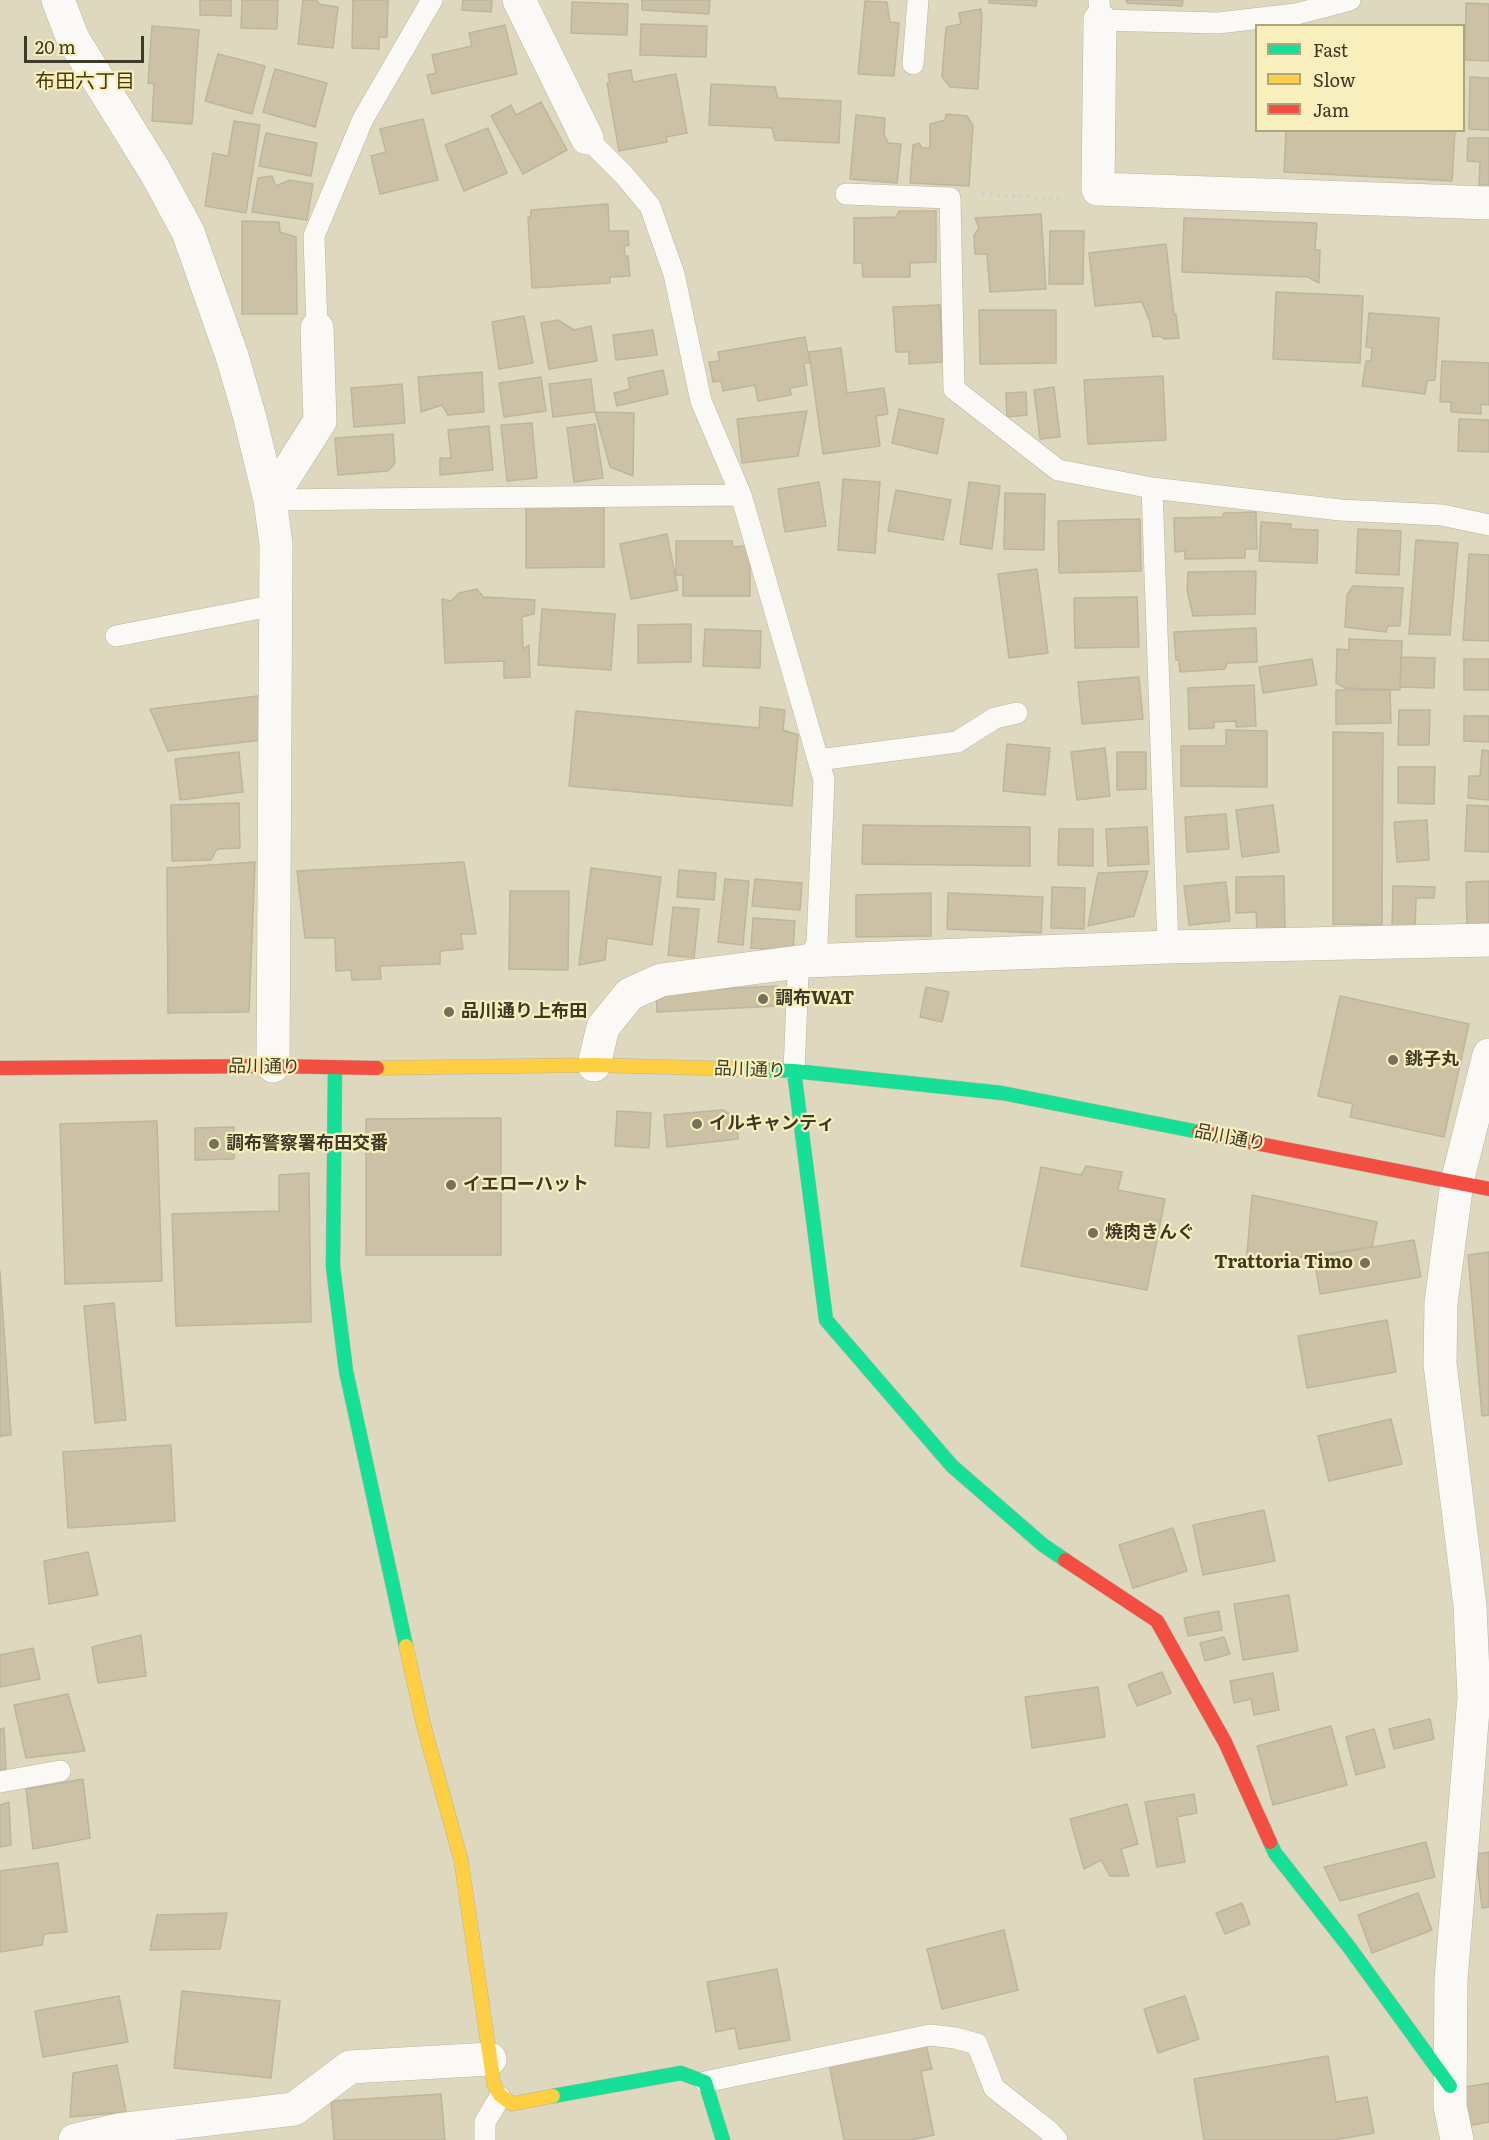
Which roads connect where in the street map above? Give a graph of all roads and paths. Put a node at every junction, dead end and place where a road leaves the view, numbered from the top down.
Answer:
1 (58, 0) edge
2 (432, 0) edge
3 (519, 0) edge
4 (918, 0) edge
5 (1350, 0) edge
6 (1099, 10) edge
7 (913, 64) dead end
8 (587, 138) joint
9 (1098, 189) junction
10 (846, 194) dead end
11 (950, 198) junction
12 (1489, 203) edge
13 (317, 328) joint
14 (1152, 488) junction
15 (741, 495) junction
16 (270, 500) junction
17 (1489, 525) edge
18 (276, 605) junction
19 (116, 636) dead end
20 (1017, 713) dead end
21 (818, 760) junction
22 (1489, 940) edge
23 (1168, 947) junction
24 (806, 961) junction
25 (1489, 1055) edge
26 (594, 1065) junction
27 (273, 1066) junction
28 (0, 1068) edge
29 (334, 1068) junction
30 (794, 1071) junction
31 (1457, 1182) junction
32 (1489, 1189) edge
33 (60, 1771) dead end
34 (0, 1782) edge
35 (490, 2059) junction
36 (705, 2082) junction
37 (1450, 2086) junction
38 (500, 2097) junction
39 (75, 2140) edge
40 (485, 2140) edge
41 (723, 2140) edge
42 (1057, 2140) edge
43 (1457, 2140) edge

1 - 16 street
2 - 13 lane
3 - 8 street
4 - 7 lane
5 - 6 lane
6 - 9 street
8 - 15 lane
9 - 11 path
9 - 12 street
10 - 11 lane
11 - 14 lane
13 - 16 street
14 - 17 lane
14 - 23 lane
15 - 16 lane
15 - 21 lane
16 - 18 street
18 - 19 lane
18 - 27 street
20 - 21 lane
21 - 24 lane
22 - 23 street
23 - 24 street
24 - 26 street
24 - 30 lane
25 - 31 street
26 - 29 street, 品川通り
26 - 30 street, 品川通り
27 - 28 street, 品川通り
27 - 29 street, 品川通り
29 - 35 street
30 - 31 street, 品川通り
30 - 37 street
31 - 32 street, 品川通り
31 - 37 street
33 - 34 lane
35 - 38 street
35 - 39 street
36 - 38 street
36 - 41 street
36 - 42 lane
37 - 43 street
38 - 40 lane

